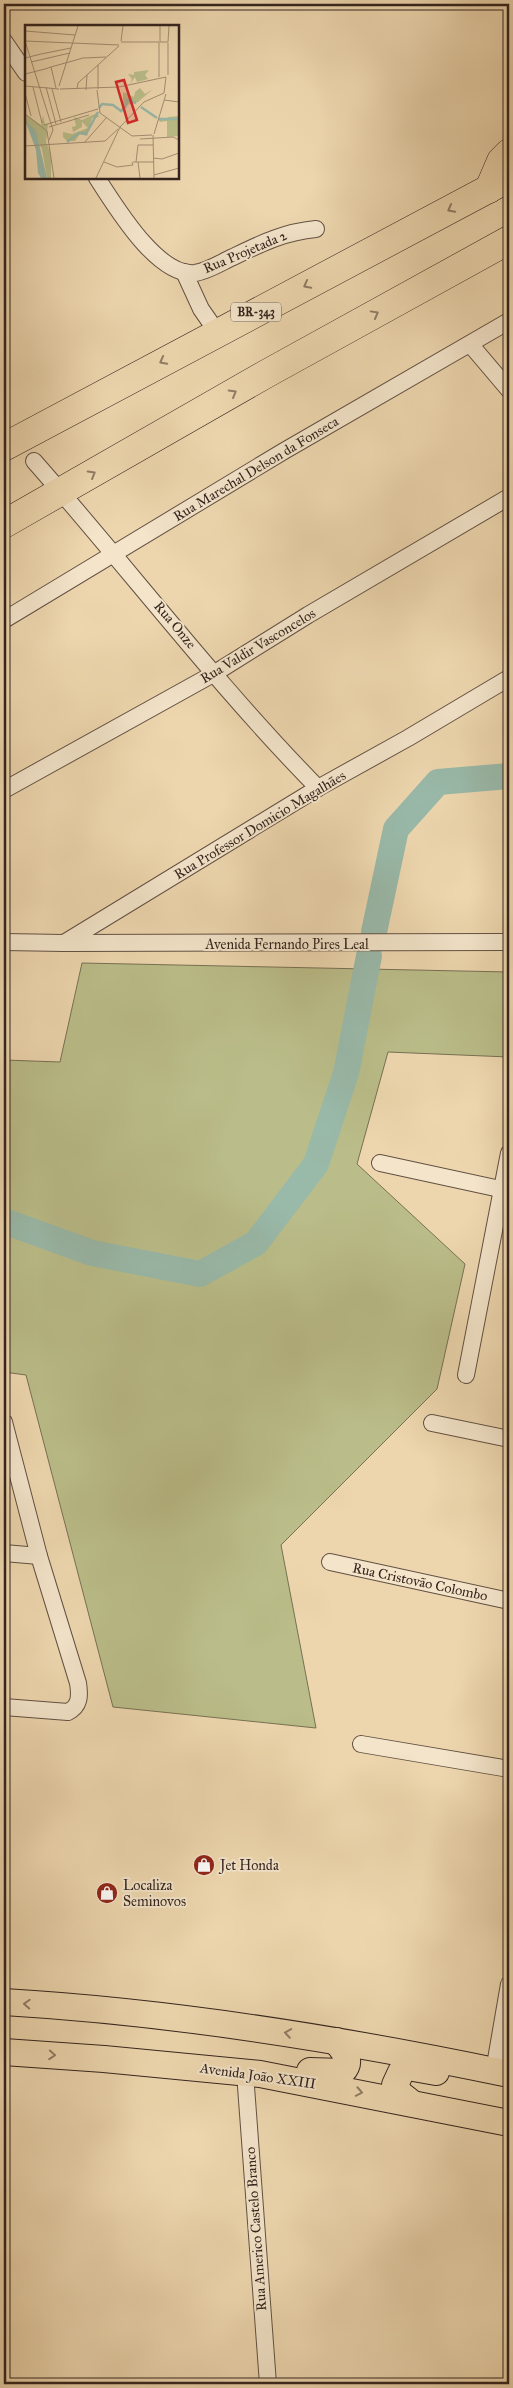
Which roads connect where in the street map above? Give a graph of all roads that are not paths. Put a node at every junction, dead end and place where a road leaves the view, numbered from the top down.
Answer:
1 (4, 41) edge
2 (25, 72) edge
3 (509, 153) edge
4 (98, 179) edge
5 (499, 184) edge
6 (316, 229) dead end
7 (509, 240) edge
8 (184, 272) junction
9 (509, 321) edge
10 (217, 332) junction
11 (470, 344) junction
12 (509, 390) edge
13 (4, 447) edge
14 (34, 461) dead end
15 (60, 491) junction
16 (509, 496) edge
17 (4, 524) edge
18 (114, 554) junction
19 (4, 620) edge
20 (215, 673) junction
21 (509, 678) edge
22 (318, 788) junction
23 (4, 790) edge
24 (4, 942) edge
25 (509, 942) edge
26 (64, 943) junction
27 (509, 1154) edge
28 (380, 1163) dead end
29 (506, 1190) edge
30 (466, 1375) dead end
31 (4, 1422) edge
32 (432, 1423) dead end
33 (509, 1439) edge
34 (4, 1553) edge
35 (39, 1556) junction
36 (330, 1562) dead end
37 (509, 1601) edge
38 (4, 1707) edge
39 (361, 1744) dead end
40 (509, 1769) edge
41 (509, 1984) edge
42 (4, 2002) edge
43 (336, 2041) junction
44 (4, 2052) edge
45 (252, 2073) junction
46 (501, 2073) edge
47 (409, 2101) junction
48 (509, 2123) edge
49 (268, 2384) edge

1 - 2 street
3 - 5 highway
4 - 8 street, Rua Projetada 2
5 -> 10 highway, BR-343
6 - 8 street, Rua Projetada 2
15 -> 7 highway
8 - 10 street
9 - 11 street, Rua Marechal Delson da Fonseca
10 -> 13 highway, BR-343
11 - 12 street
11 - 18 street, Rua Marechal Delson da Fonseca
14 - 15 street, Rua Onze
15 - 17 highway
15 - 18 street, Rua Onze
16 - 20 street, Rua Valdir Vasconcelos
18 - 19 street, Rua Marechal Delson da Fonseca
18 - 20 street, Rua Onze
20 - 22 street, Rua Onze
20 - 23 street, Rua Valdir Vasconcelos
21 - 22 street, Rua Professor Domicio Magalhães
22 - 26 street, Rua Professor Domicio Magalhães
24 - 26 street
25 - 26 street, Avenida Fernando Pires Leal
27 - 29 street
28 - 29 street
29 - 30 street
31 - 35 street
32 - 33 street
34 - 35 street
35 - 38 street
36 - 37 street, Rua Cristovão Colombo
39 - 40 street
41 - 46 street
43 -> 42 main road
43 - 45 main road
43 - 46 main road
44 -> 45 main road, Avenida João XXIII
45 -> 47 main road, Avenida João XXIII
45 - 49 street, Rua Americo Castelo Branco
46 - 47 main road
47 - 48 main road, Avenida João XXIII

